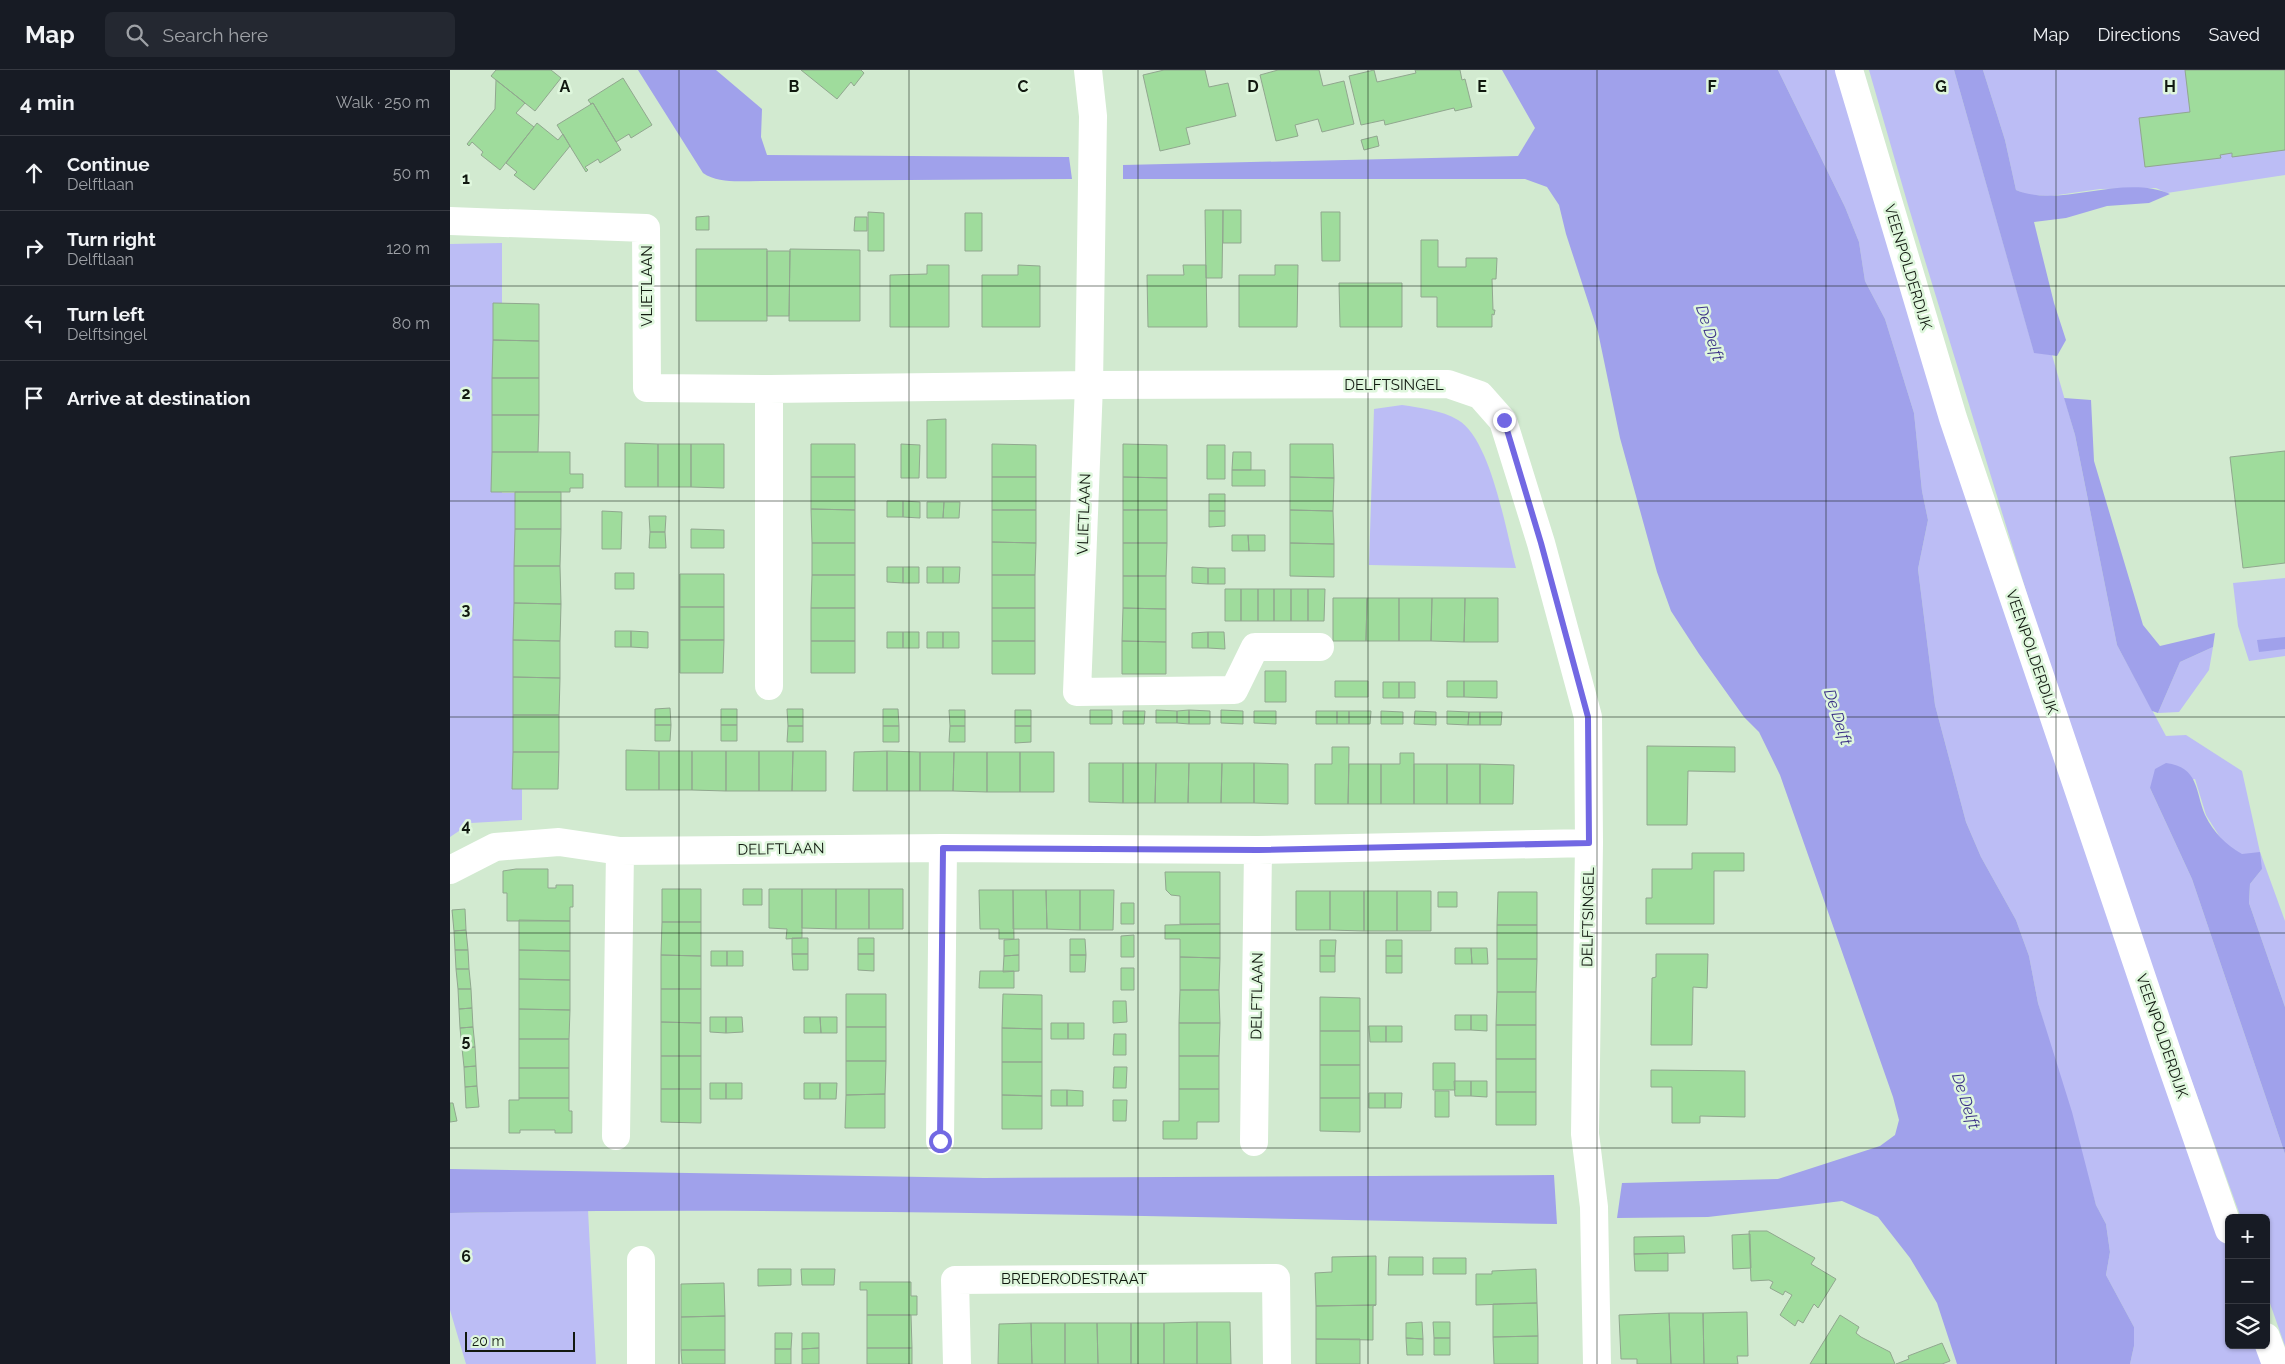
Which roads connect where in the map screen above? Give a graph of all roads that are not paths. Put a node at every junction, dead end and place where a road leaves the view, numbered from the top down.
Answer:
1 (1088, 70) edge
2 (1850, 70) edge
3 (450, 221) edge
4 (1089, 385) junction
5 (769, 390) junction
6 (1320, 647) dead end
7 (769, 686) dead end
8 (1589, 843) junction
9 (943, 848) junction
10 (1258, 850) junction
11 (620, 851) junction
12 (450, 870) edge
13 (616, 1136) dead end
14 (940, 1141) dead end
15 (1254, 1142) dead end
16 (2225, 1219) edge
17 (641, 1260) dead end
18 (2270, 1348) edge
19 (641, 1364) edge
20 (956, 1364) edge
21 (1277, 1364) edge
22 (1597, 1364) edge
23 (2276, 1364) edge

1 - 4 street
2 - 16 street, VEENPOLDERDIJK
3 - 5 street, VLIETLAAN
4 - 5 street, VLIETLAAN
4 - 6 street, VLIETLAAN
4 - 8 street, DELFTSINGEL
5 - 7 street
8 - 10 street, DELFTLAAN
8 - 22 street, DELFTSINGEL
9 - 10 street, DELFTLAAN
9 - 11 street, DELFTLAAN
9 - 14 street
10 - 15 street, DELFTLAAN
11 - 12 street, DELFTLAAN
11 - 13 street
17 - 19 street
18 - 23 street
20 - 21 street, BREDERODESTRAAT

